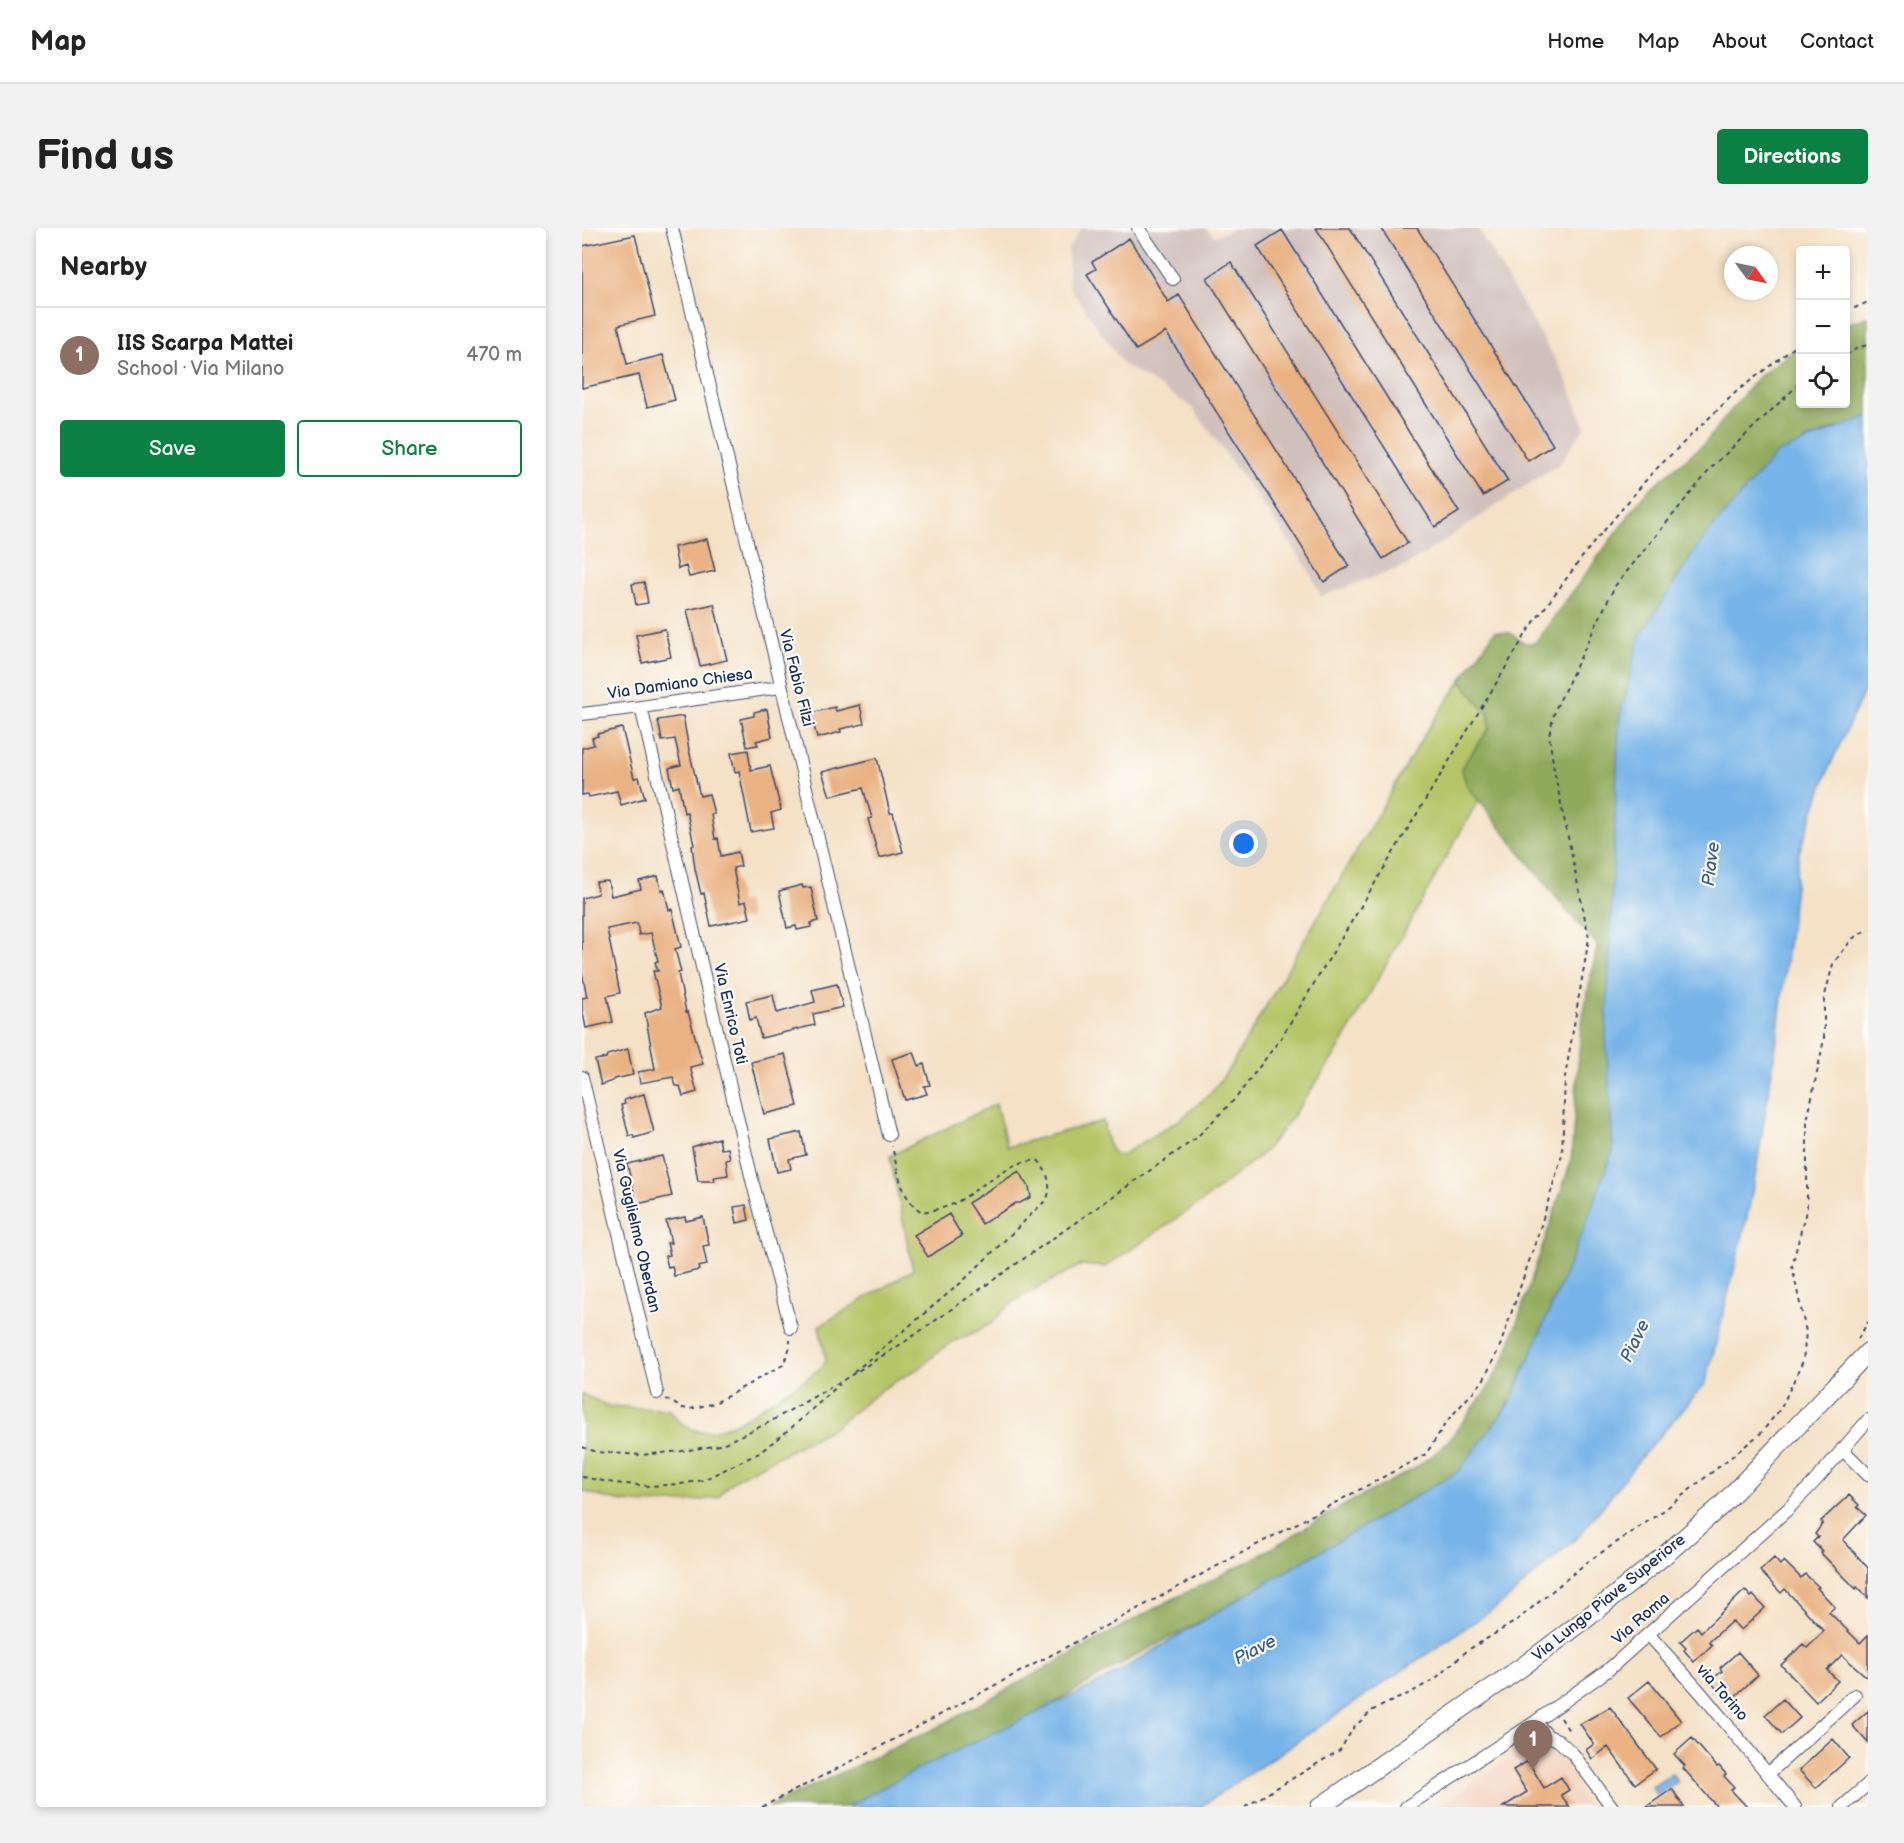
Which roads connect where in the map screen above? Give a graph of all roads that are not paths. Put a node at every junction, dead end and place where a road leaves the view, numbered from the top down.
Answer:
1 (672, 228) edge
2 (1138, 228) edge
3 (1173, 279) dead end
4 (782, 687) junction
5 (641, 707) junction
6 (582, 714) edge
7 (582, 1077) edge
8 (889, 1135) road end
9 (791, 1328) road end
10 (1868, 1352) edge
11 (657, 1393) road end
12 (1868, 1420) edge
13 (1842, 1449) junction
14 (1868, 1475) edge
15 (1649, 1635) junction
16 (1855, 1695) dead end
17 (1535, 1722) junction
18 (1768, 1774) junction
19 (1868, 1784) edge
20 (1320, 1807) edge
21 (1406, 1807) edge
22 (1612, 1807) edge
23 (1795, 1807) edge
24 (1842, 1807) edge

1 - 4 street, Via Fabio Filzi
2 - 3 street
4 - 5 street, Via Damiano Chiesa
4 - 8 street, Via Fabio Filzi
5 - 6 street, Via Damiano Chiesa
5 - 9 street, Via Enrico Toti
7 - 11 street, Via Guglielmo Oberdan
10 - 20 main road, Via Lungo Piave Superiore
12 - 13 street, Via Roma
13 - 14 street
13 - 15 street, Via Roma
15 - 17 street, Via Roma
15 - 18 street, via Torino
16 - 18 street
17 - 21 street, Via Roma
17 - 22 street
18 - 23 street, via Torino
19 - 24 street

